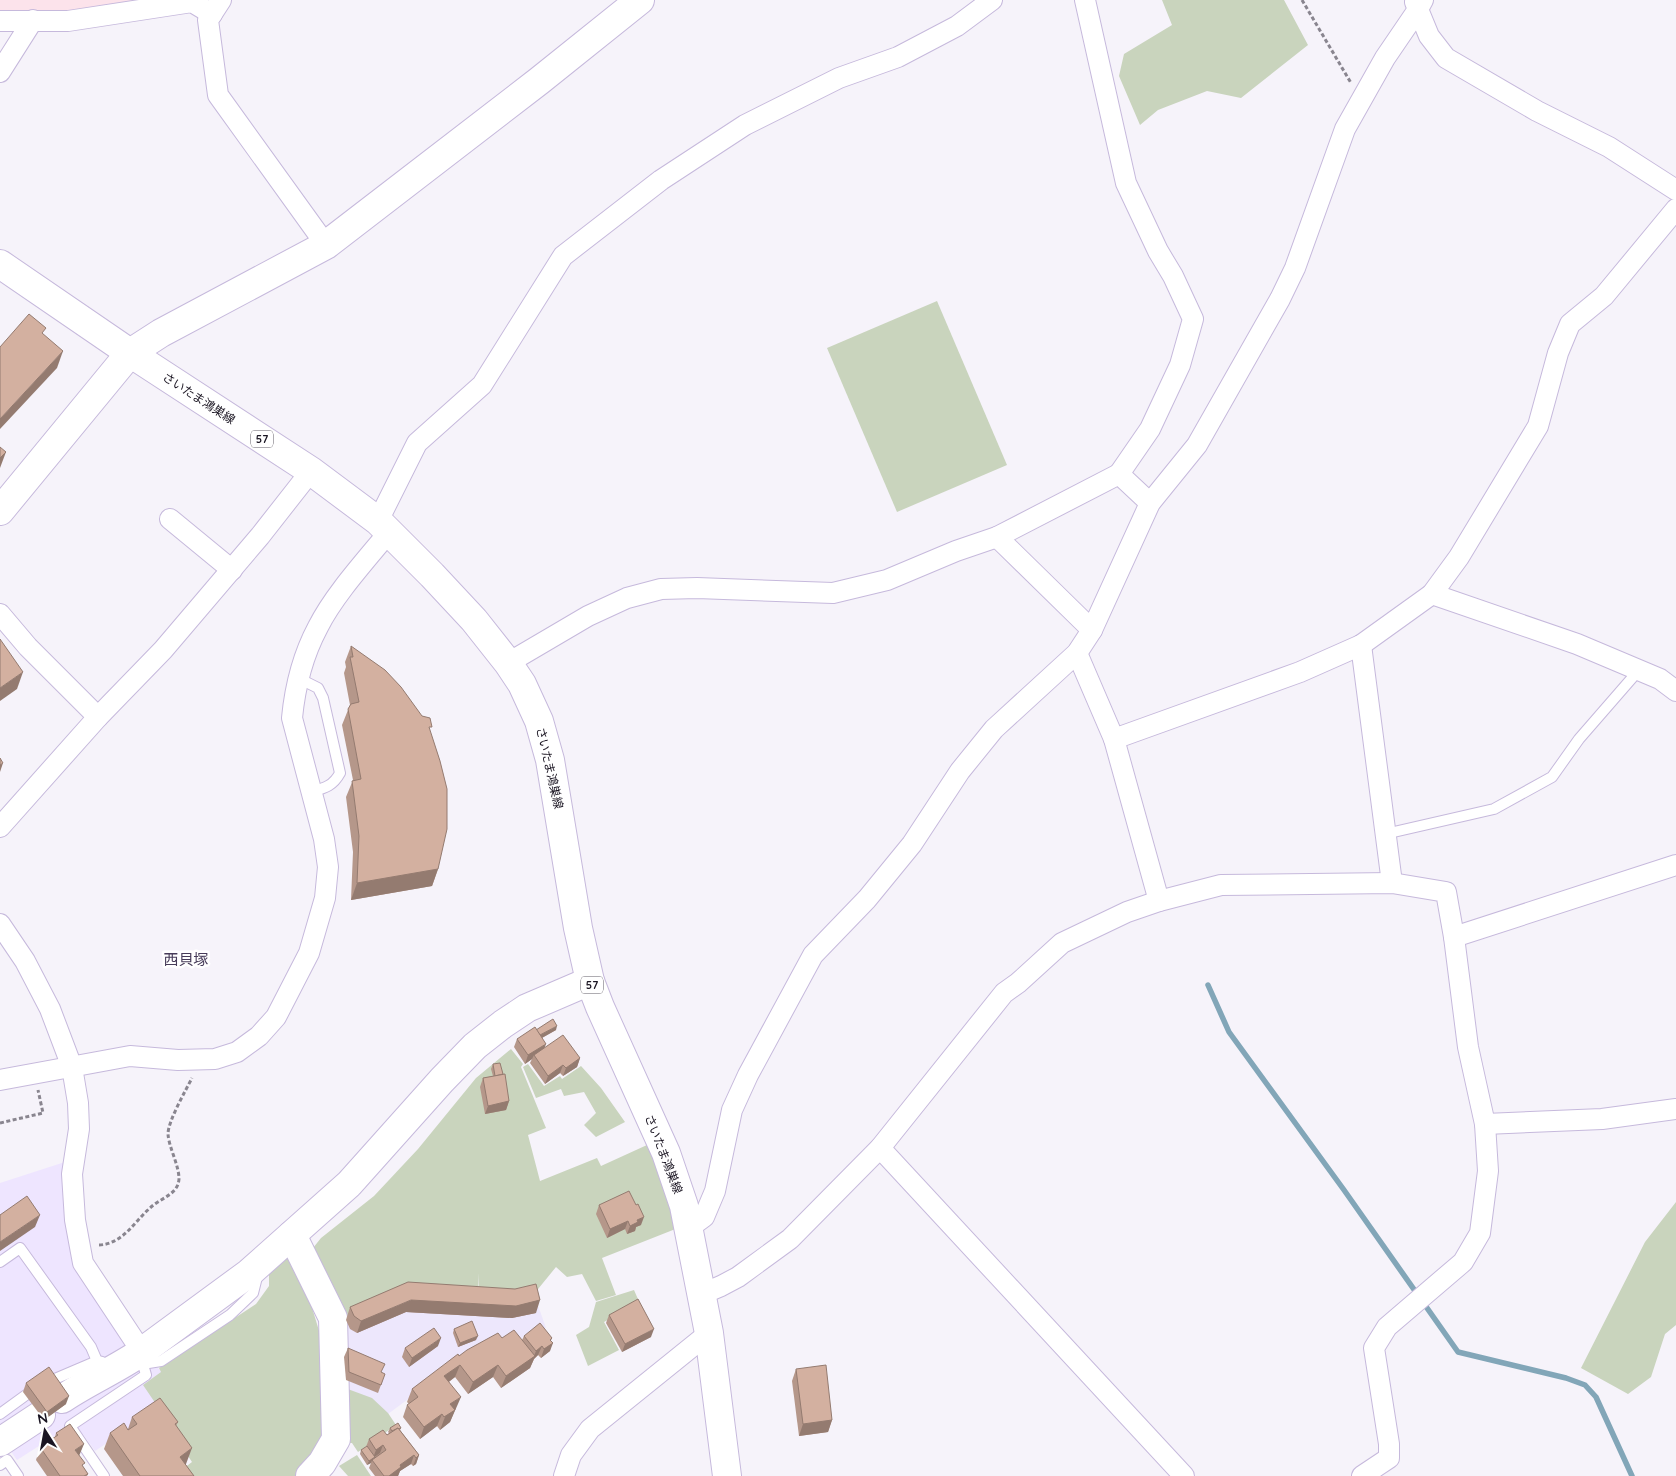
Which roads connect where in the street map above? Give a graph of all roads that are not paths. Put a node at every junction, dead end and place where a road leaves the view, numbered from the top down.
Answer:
1 (640, 0) edge
2 (992, 0) edge
3 (1085, 0) edge
4 (1418, 4) edge
5 (217, 7) edge
6 (0, 20) edge
7 (33, 20) junction
8 (0, 72) edge
9 (1676, 190) edge
10 (1676, 209) edge
11 (326, 245) junction
12 (0, 264) edge
13 (130, 353) junction
14 (311, 471) junction
15 (1119, 474) junction
16 (1150, 503) junction
17 (0, 510) edge
18 (170, 519) dead end
19 (383, 526) junction
20 (997, 537) junction
21 (232, 570) junction
22 (1432, 594) junction
23 (0, 614) edge
24 (1092, 630) junction
25 (1361, 645) junction
26 (1077, 652) junction
27 (508, 663) junction
28 (1639, 670) junction
29 (298, 678) junction
30 (1676, 691) edge
31 (98, 717) junction
32 (1114, 739) junction
33 (311, 792) junction
34 (0, 827) edge
35 (1385, 834) junction
36 (1676, 865) edge
37 (1392, 883) junction
38 (1159, 901) junction
39 (0, 924) edge
40 (1454, 937) junction
41 (590, 981) junction
42 (72, 1067) junction
43 (0, 1080) edge
44 (1676, 1109) edge
45 (1486, 1124) junction
46 (880, 1148) junction
47 (690, 1228) junction
48 (292, 1235) junction
49 (0, 1262) edge
50 (702, 1294) junction
51 (709, 1333) junction
52 (128, 1360) junction
53 (56, 1390) edge
54 (34, 1405) joint
55 (0, 1414) edge
56 (0, 1442) edge
57 (0, 1465) edge
58 (18, 1476) edge
59 (104, 1476) edge
60 (310, 1476) edge
61 (564, 1476) edge
62 (727, 1476) edge
63 (1184, 1476) edge
64 (1362, 1476) edge

1 - 11 street
2 - 19 street
3 - 15 street
4 - 9 street
4 - 16 street
5 - 7 street
5 - 11 street
6 - 7 street
7 - 8 street
10 - 22 street
11 - 13 street
12 - 13 street, さいたま鴻巣線 / 57
13 - 14 street, さいたま鴻巣線 / 57
13 - 17 street
14 - 19 street, さいたま鴻巣線 / 57
14 - 21 street
15 - 16 street
15 - 20 street
16 - 24 street
18 - 21 street
19 - 27 street, さいたま鴻巣線 / 57
19 - 29 street
20 - 24 street
20 - 27 street
21 - 31 street
22 - 25 street
22 - 28 street
23 - 31 street
24 - 26 street
25 - 32 street
25 - 35 street
26 - 32 street
26 - 47 street
27 - 41 street, さいたま鴻巣線 / 57
28 - 30 street
28 - 35 lane
29 - 33 street
29 - 33 lane
31 - 34 street
32 - 38 street
33 - 42 street
35 - 37 street
36 - 40 street
37 - 38 street
37 - 40 street
38 - 46 street
39 - 42 street
40 - 45 street
41 - 47 street, さいたま鴻巣線 / 57
41 - 48 street
42 - 43 street
42 - 52 street
44 - 45 street
45 - 64 street
46 - 50 street
46 - 63 street
47 - 50 street, さいたま鴻巣線 / 57
48 - 52 street
48 - 60 street
49 - 52 lane
50 - 51 street, さいたま鴻巣線 / 57
51 - 61 street
51 - 62 street, さいたま鴻巣線 / 57
52 - 53 street
52 - 59 lane
54 - 55 lane
54 - 56 street
57 - 58 lane

